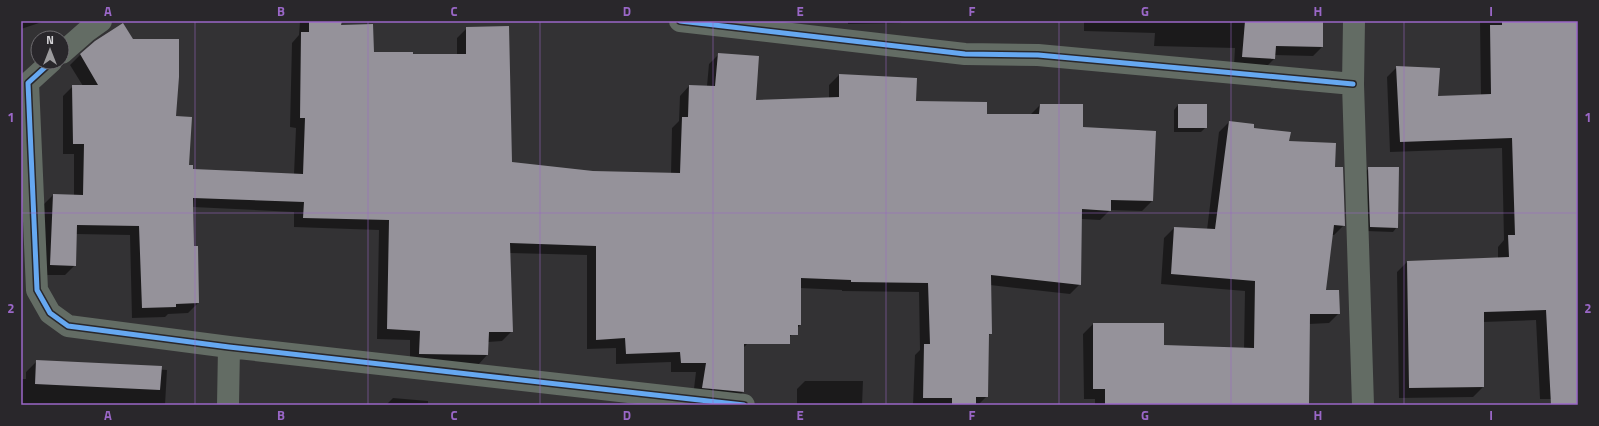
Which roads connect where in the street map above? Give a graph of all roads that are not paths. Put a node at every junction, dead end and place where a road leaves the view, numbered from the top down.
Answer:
1 (101, 21) edge
2 (680, 21) edge
3 (1354, 21) edge
4 (70, 46) edge
5 (41, 70) edge
6 (25, 83) edge
7 (1353, 84) junction
8 (229, 347) junction
9 (598, 397) edge
10 (228, 405) edge
11 (744, 405) edge
12 (1363, 405) edge

1 - 4 street
2 - 7 street
3 - 7 street
5 - 6 street
6 - 8 street
7 - 12 street
8 - 9 street
8 - 10 street
9 - 11 street

